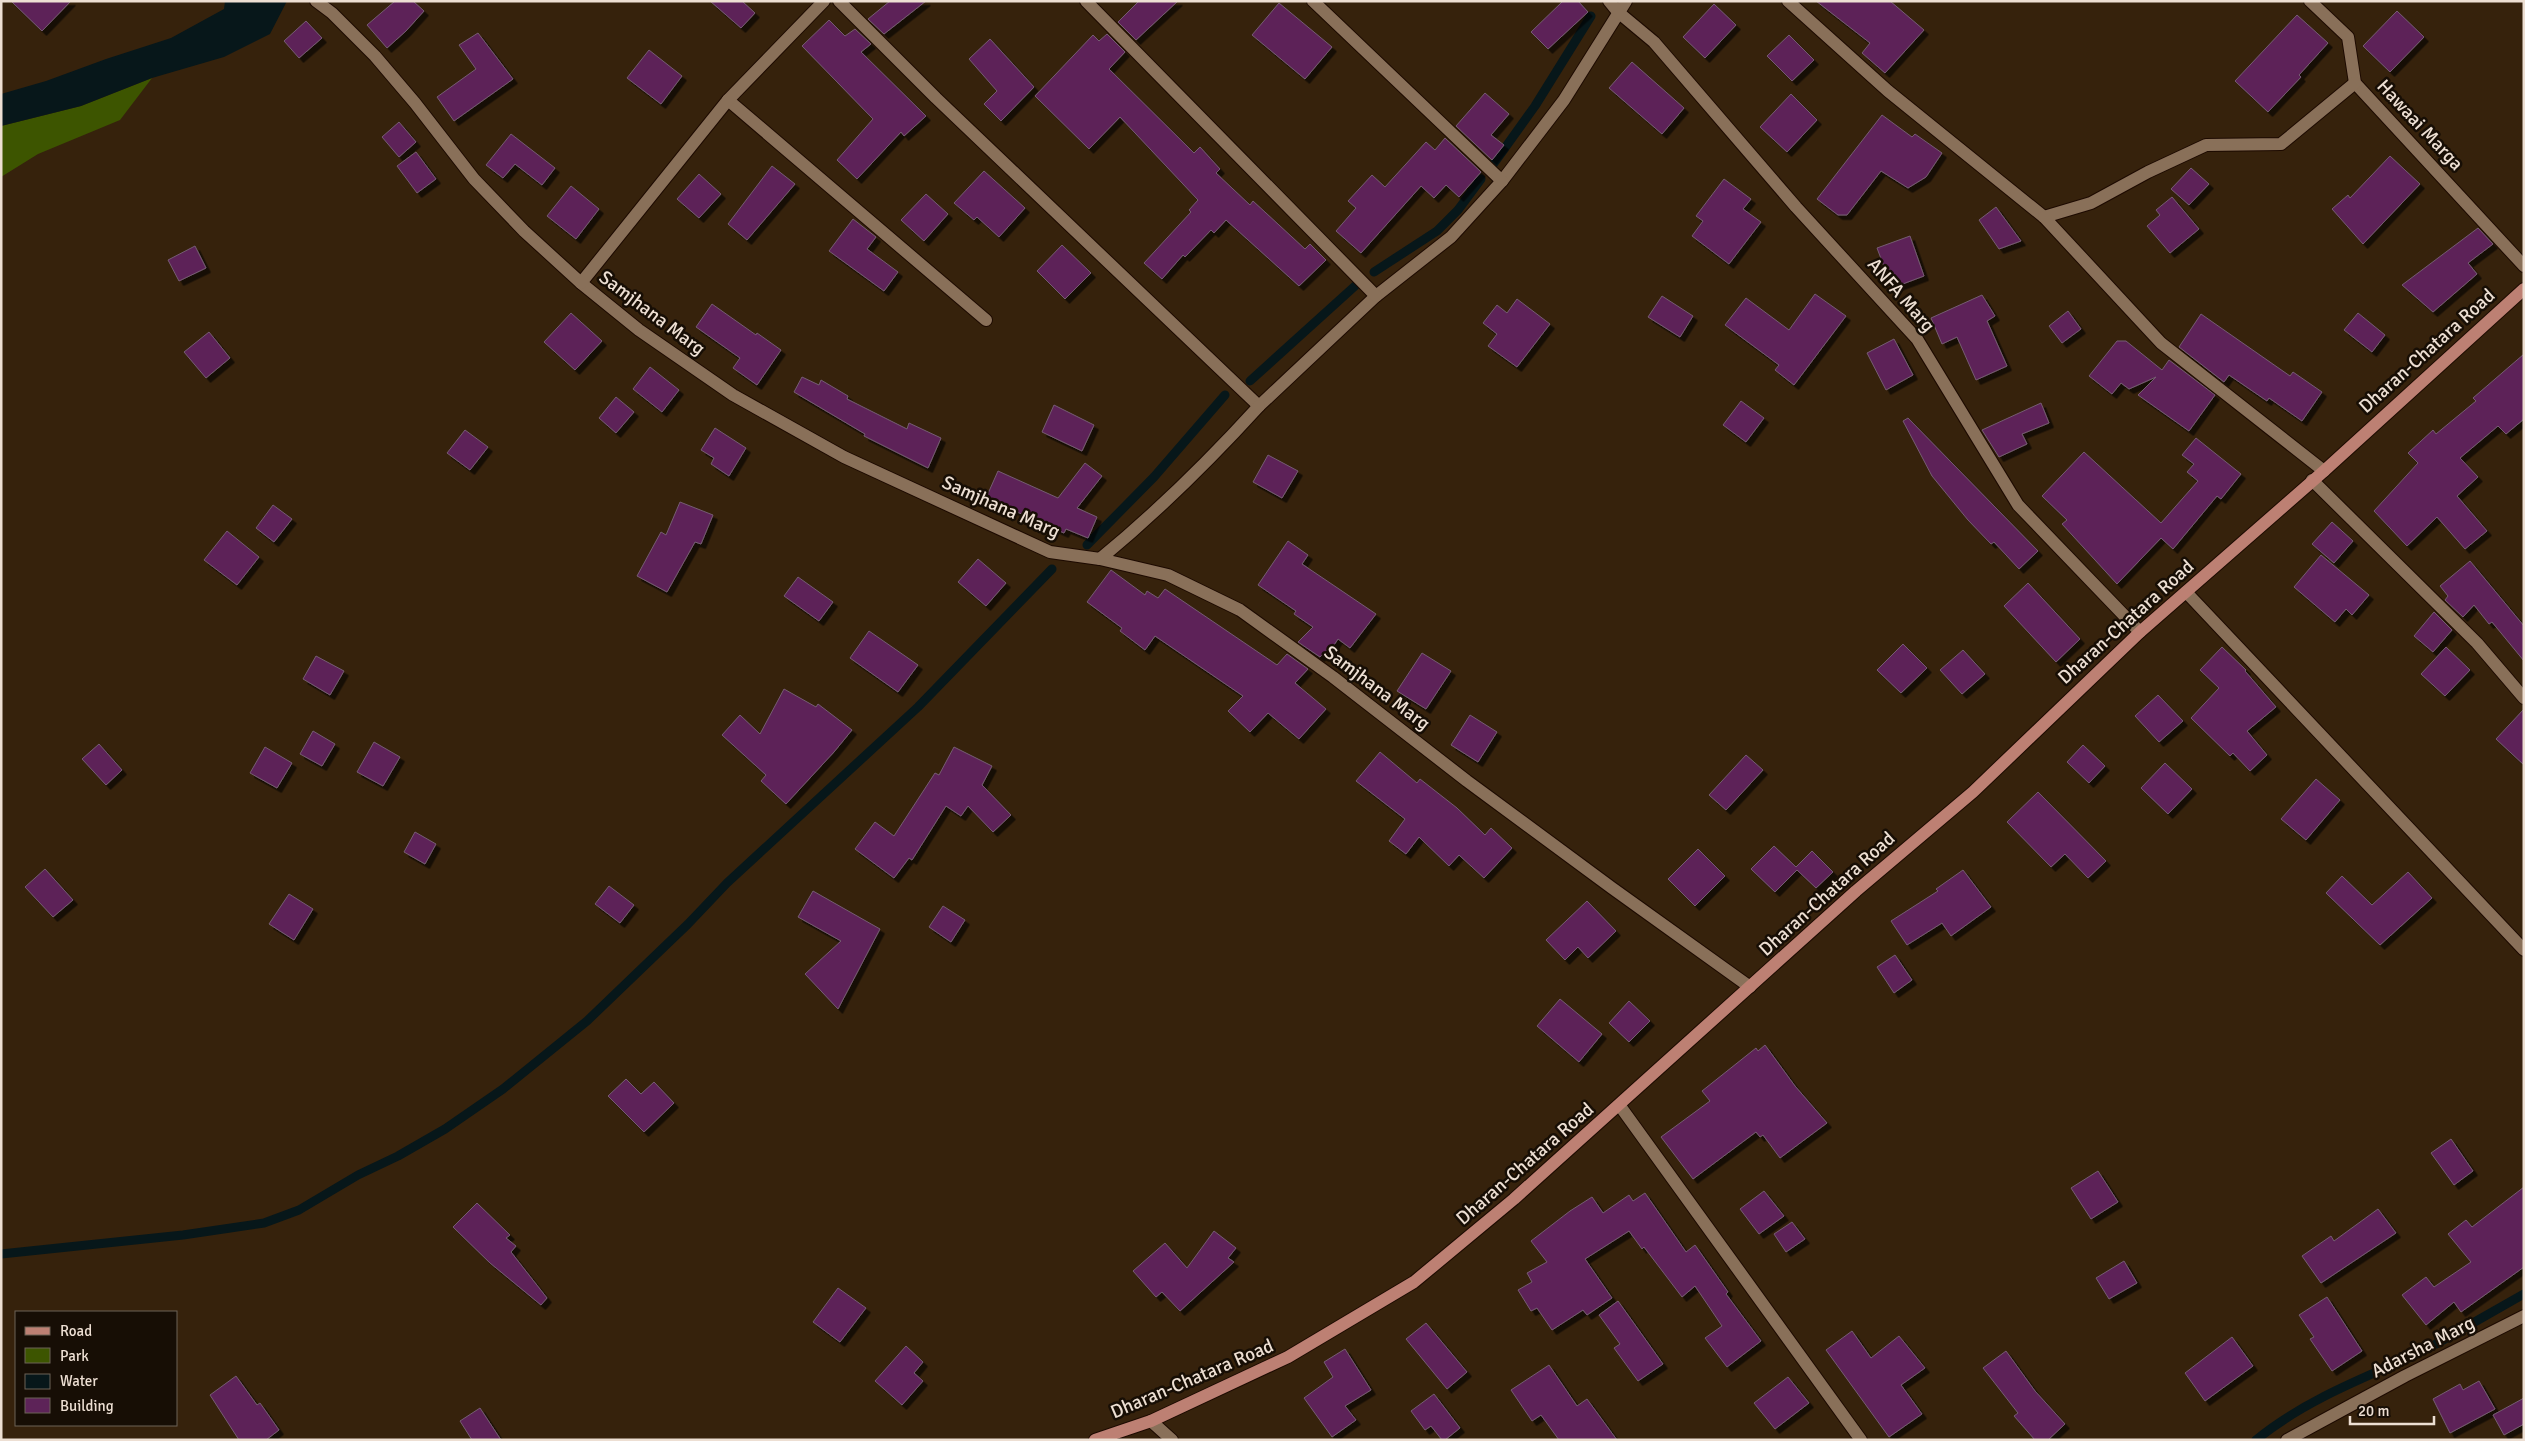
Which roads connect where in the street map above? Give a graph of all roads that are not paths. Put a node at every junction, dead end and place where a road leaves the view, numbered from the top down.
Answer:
1 (316, 1) edge
2 (824, 1) edge
3 (839, 1) edge
4 (1086, 1) edge
5 (1313, 1) edge
6 (1608, 1) edge
7 (1626, 1) edge
8 (1788, 1) edge
9 (2310, 1) edge
10 (1618, 12) junction
11 (2355, 83) junction
12 (728, 100) junction
13 (1502, 181) junction
14 (2044, 217) junction
15 (2524, 266) edge
16 (581, 283) junction
17 (2524, 289) edge
18 (1376, 296) junction
19 (986, 320) dead end
20 (1259, 406) junction
21 (2324, 470) junction
22 (2312, 480) junction
23 (1100, 559) junction
24 (2186, 592) junction
25 (2140, 632) junction
26 (2524, 698) edge
27 (2524, 950) edge
28 (1750, 988) junction
29 (1620, 1106) junction
30 (2524, 1316) edge
31 (1151, 1421) junction
32 (1095, 1440) edge
33 (1172, 1440) edge
34 (1861, 1440) edge
35 (2287, 1440) edge

1 - 16 street, Samjhana Marg
2 - 12 street
3 - 20 street
4 - 18 street
5 - 13 street
6 - 10 street, ANFA Marg
7 - 10 street
8 - 14 street
9 - 11 street, Hawaai Marga
10 - 13 street
10 - 25 street, ANFA Marg
11 - 14 street
11 - 15 street, Hawaai Marga
12 - 16 street
12 - 19 street
13 - 18 street
14 - 21 street
16 - 23 street, Samjhana Marg
17 - 21 main road, Dharan-Chatara Road
18 - 20 street
20 - 23 street
21 - 22 main road, Dharan-Chatara Road
22 - 24 main road, Dharan-Chatara Road
22 - 26 street
23 - 28 street, Samjhana Marg
24 - 25 main road, Dharan-Chatara Road
24 - 27 street
25 - 28 main road, Dharan-Chatara Road
28 - 29 main road, Dharan-Chatara Road
29 - 31 main road, Dharan-Chatara Road
29 - 34 street
30 - 35 street, Adarsha Marg
31 - 32 main road, Dharan-Chatara Road
31 - 33 street

